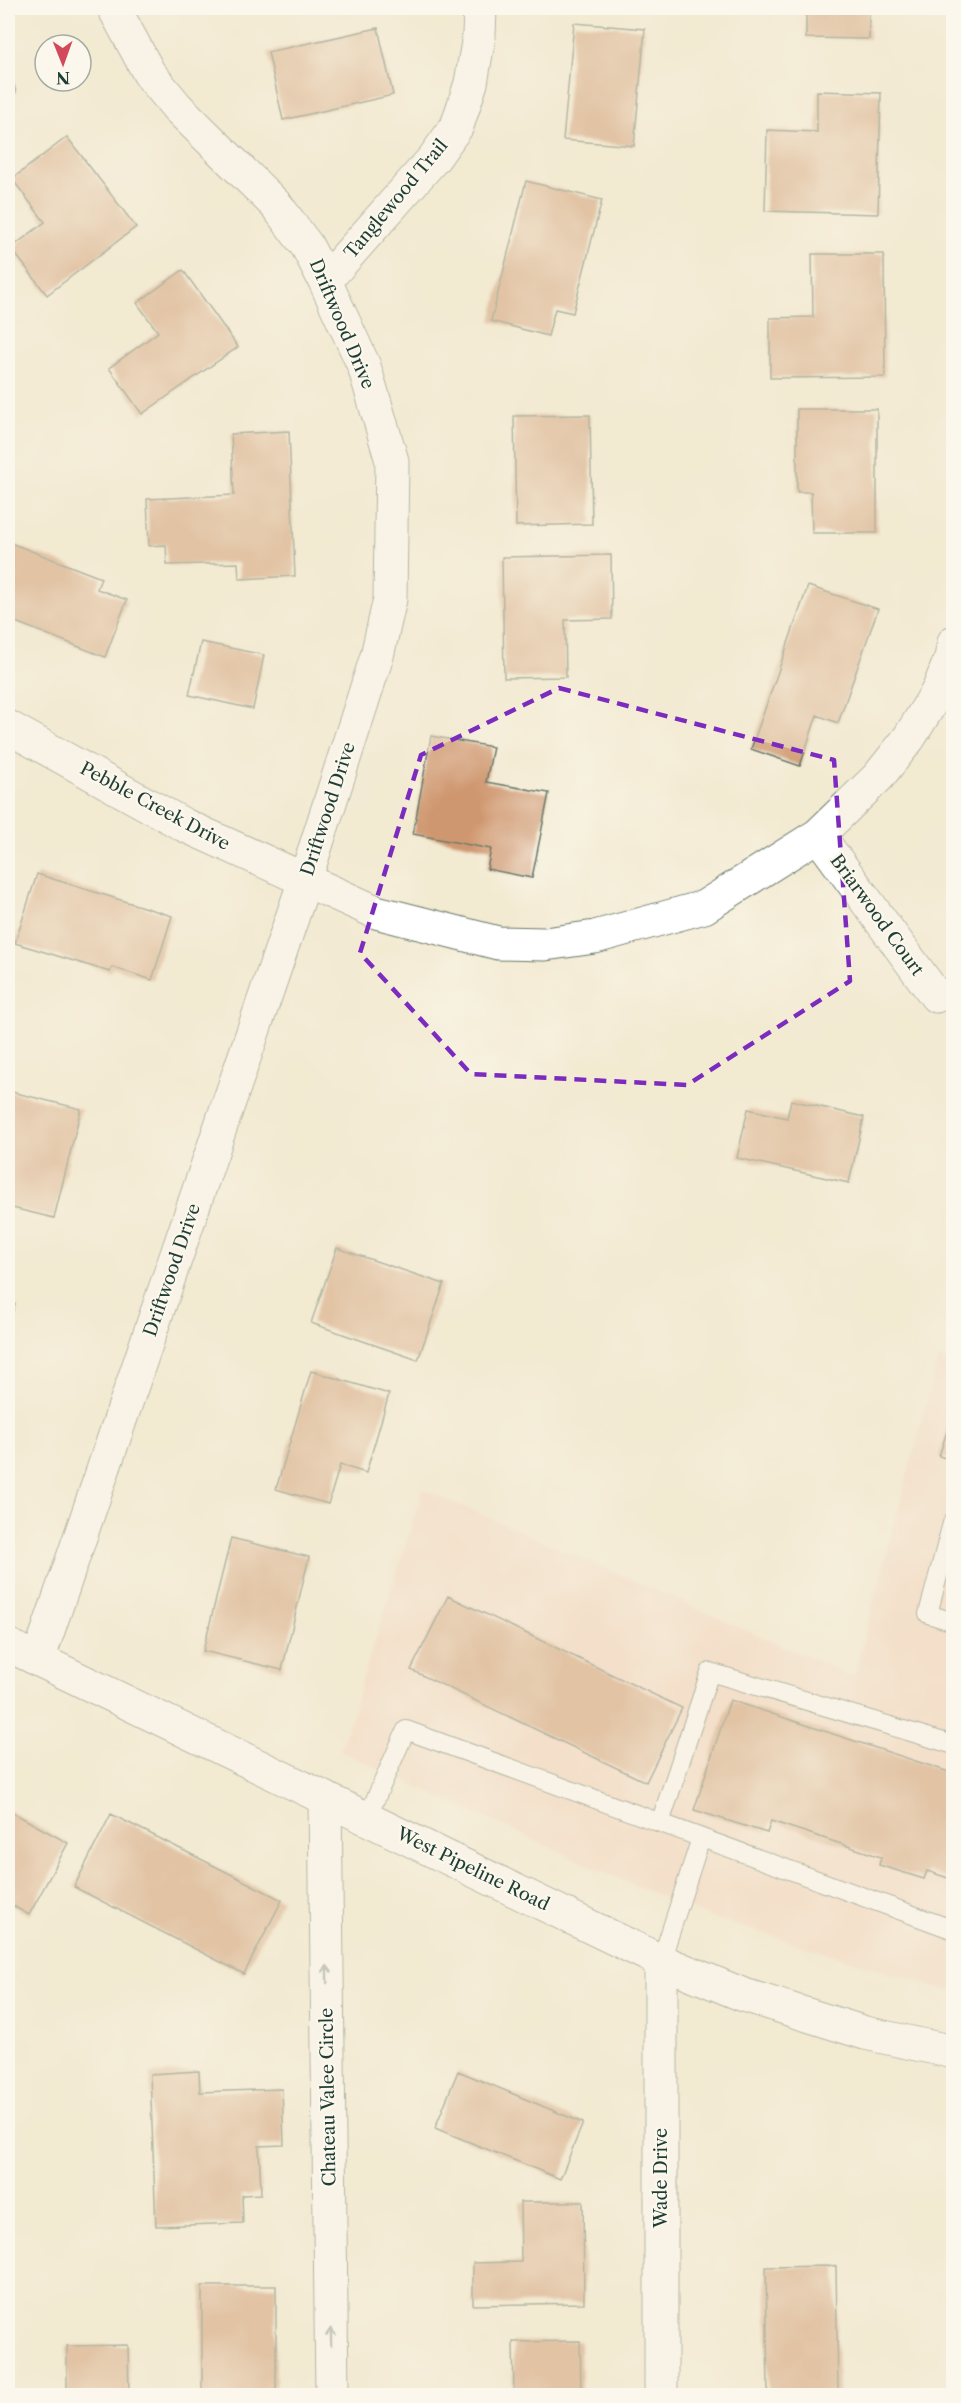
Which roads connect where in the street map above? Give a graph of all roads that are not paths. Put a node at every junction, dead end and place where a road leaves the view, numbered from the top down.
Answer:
1 (114, 8) edge
2 (480, 8) edge
3 (325, 281) junction
4 (954, 642) edge
5 (8, 728) edge
6 (818, 835) junction
7 (305, 880) junction
8 (936, 996) dead end
9 (954, 1523) edge
10 (954, 1622) edge
11 (8, 1645) edge
12 (38, 1660) junction
13 (954, 1745) edge
14 (325, 1798) junction
15 (367, 1818) junction
16 (660, 1823) junction
17 (701, 1838) junction
18 (954, 1930) edge
19 (661, 1961) junction
20 (954, 2052) edge
21 (332, 2396) edge
22 (661, 2396) edge

1 - 3 street, Driftwood Drive
2 - 3 street, Tanglewood Trail
3 - 7 street, Driftwood Drive
4 - 6 street, Pebble Creek Drive
5 - 7 street, Pebble Creek Drive
6 - 7 street, Pebble Creek Drive
6 - 8 street, Briarwood Court
7 - 12 street, Driftwood Drive
9 - 10 lane
11 - 12 street, West Pipeline Road
12 - 14 street, West Pipeline Road
13 - 16 lane
14 - 15 street, West Pipeline Road
21 -> 14 street, Chateau Valee Circle
15 - 16 lane
15 - 19 street, West Pipeline Road
16 - 17 lane
17 - 18 lane
17 - 19 lane
19 - 20 street, West Pipeline Road
19 - 22 street, Wade Drive

